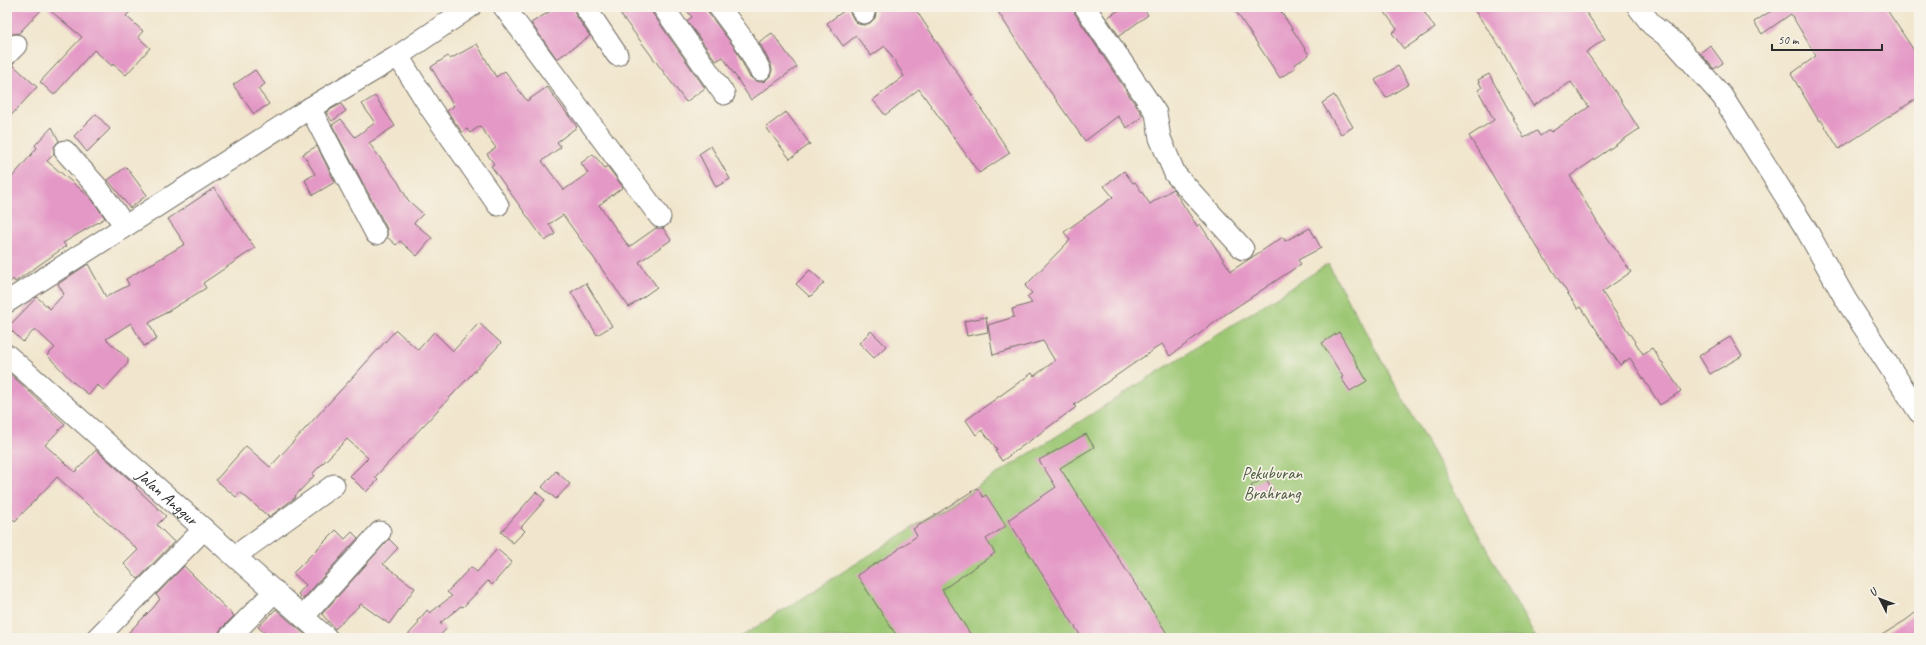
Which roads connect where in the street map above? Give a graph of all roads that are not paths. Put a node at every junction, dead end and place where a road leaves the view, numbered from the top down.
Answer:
1 (470, 7) edge
2 (504, 7) edge
3 (585, 7) edge
4 (663, 7) edge
5 (719, 7) edge
6 (1085, 7) edge
7 (1638, 7) edge
8 (617, 55) dead end
9 (398, 56) junction
10 (760, 70) dead end
11 (724, 94) dead end
12 (310, 108) junction
13 (65, 151) dead end
14 (498, 205) dead end
15 (660, 217) dead end
16 (125, 226) junction
17 (376, 234) dead end
18 (1243, 249) dead end
19 (7, 302) edge
20 (7, 355) edge
21 (1919, 412) edge
22 (334, 485) dead end
23 (204, 529) junction
24 (380, 532) dead end
25 (235, 556) junction
26 (275, 591) junction
27 (303, 616) junction
28 (97, 638) edge
29 (229, 638) edge
30 (328, 638) edge

1 - 9 street
2 - 15 street
3 - 8 street
4 - 11 street
5 - 10 street
6 - 18 street
7 - 21 street
9 - 12 street
9 - 14 street
12 - 16 street
12 - 17 street
13 - 16 street
16 - 19 street
20 - 23 street, Jalan Anggur
22 - 25 street
23 - 25 street, Jalan Anggur
23 - 28 street
24 - 27 street
25 - 26 street, Jalan Anggur
26 - 27 street, Jalan Anggur
26 - 29 street
27 - 30 street, Jalan Anggur

